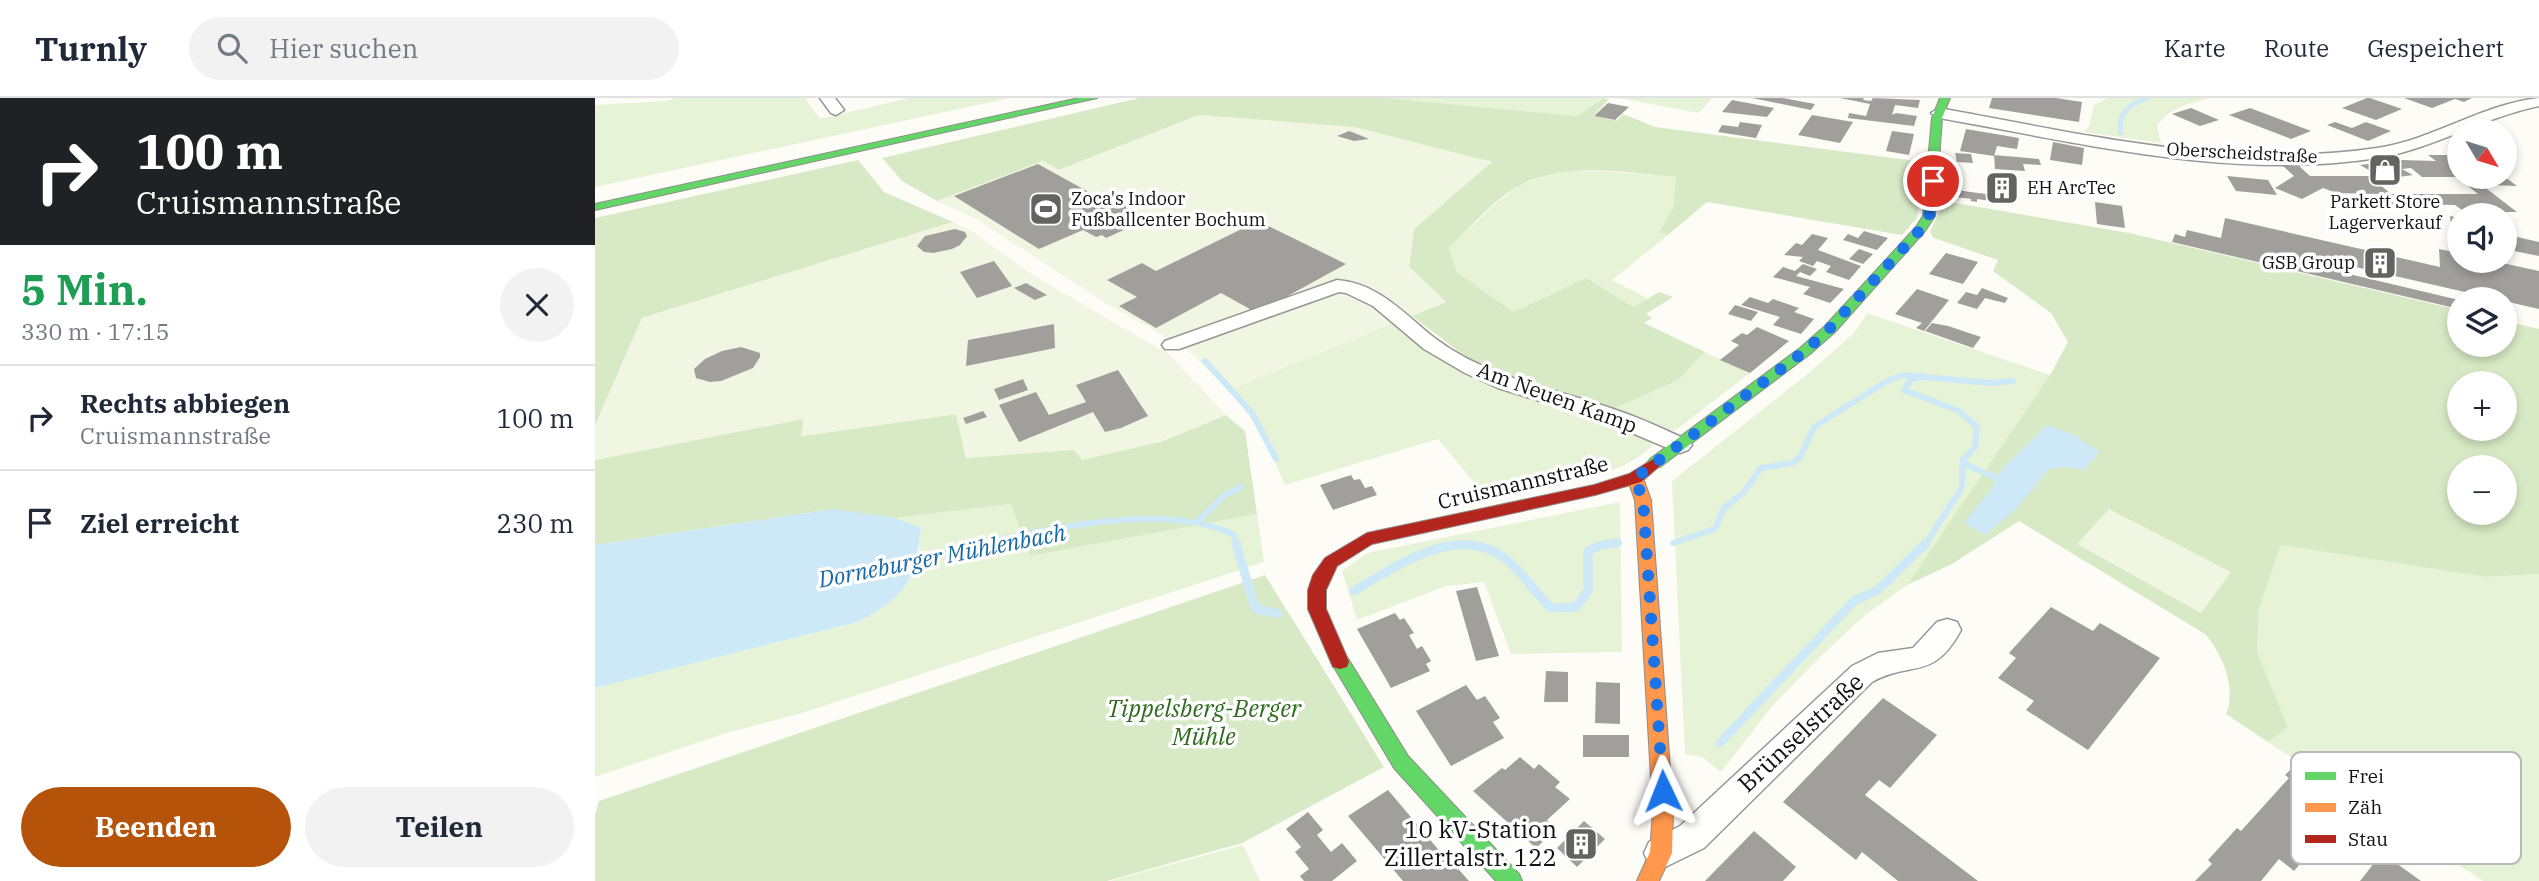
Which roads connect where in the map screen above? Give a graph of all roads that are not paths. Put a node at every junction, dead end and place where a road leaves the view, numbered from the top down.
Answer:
1 (1047, 98) edge
2 (1092, 98) edge
3 (2539, 102) edge
4 (1942, 106) edge
5 (595, 195) edge
6 (595, 207) edge
7 (1172, 345) dead end
8 (1680, 445) junction
9 (1635, 478) junction
10 (1947, 630) dead end
11 (1661, 853) junction
12 (1511, 881) edge
13 (1648, 881) edge

1 - 5 main road
2 - 6 main road
3 - 4 street, Oberscheidstraße
4 - 8 main road, Cruismannstraße
7 - 8 street, Am Neuen Kamp
8 - 9 main road, Cruismannstraße
9 - 11 main road
9 - 12 main road, Cruismannstraße
10 - 11 street, Brünselstraße
11 - 13 main road

